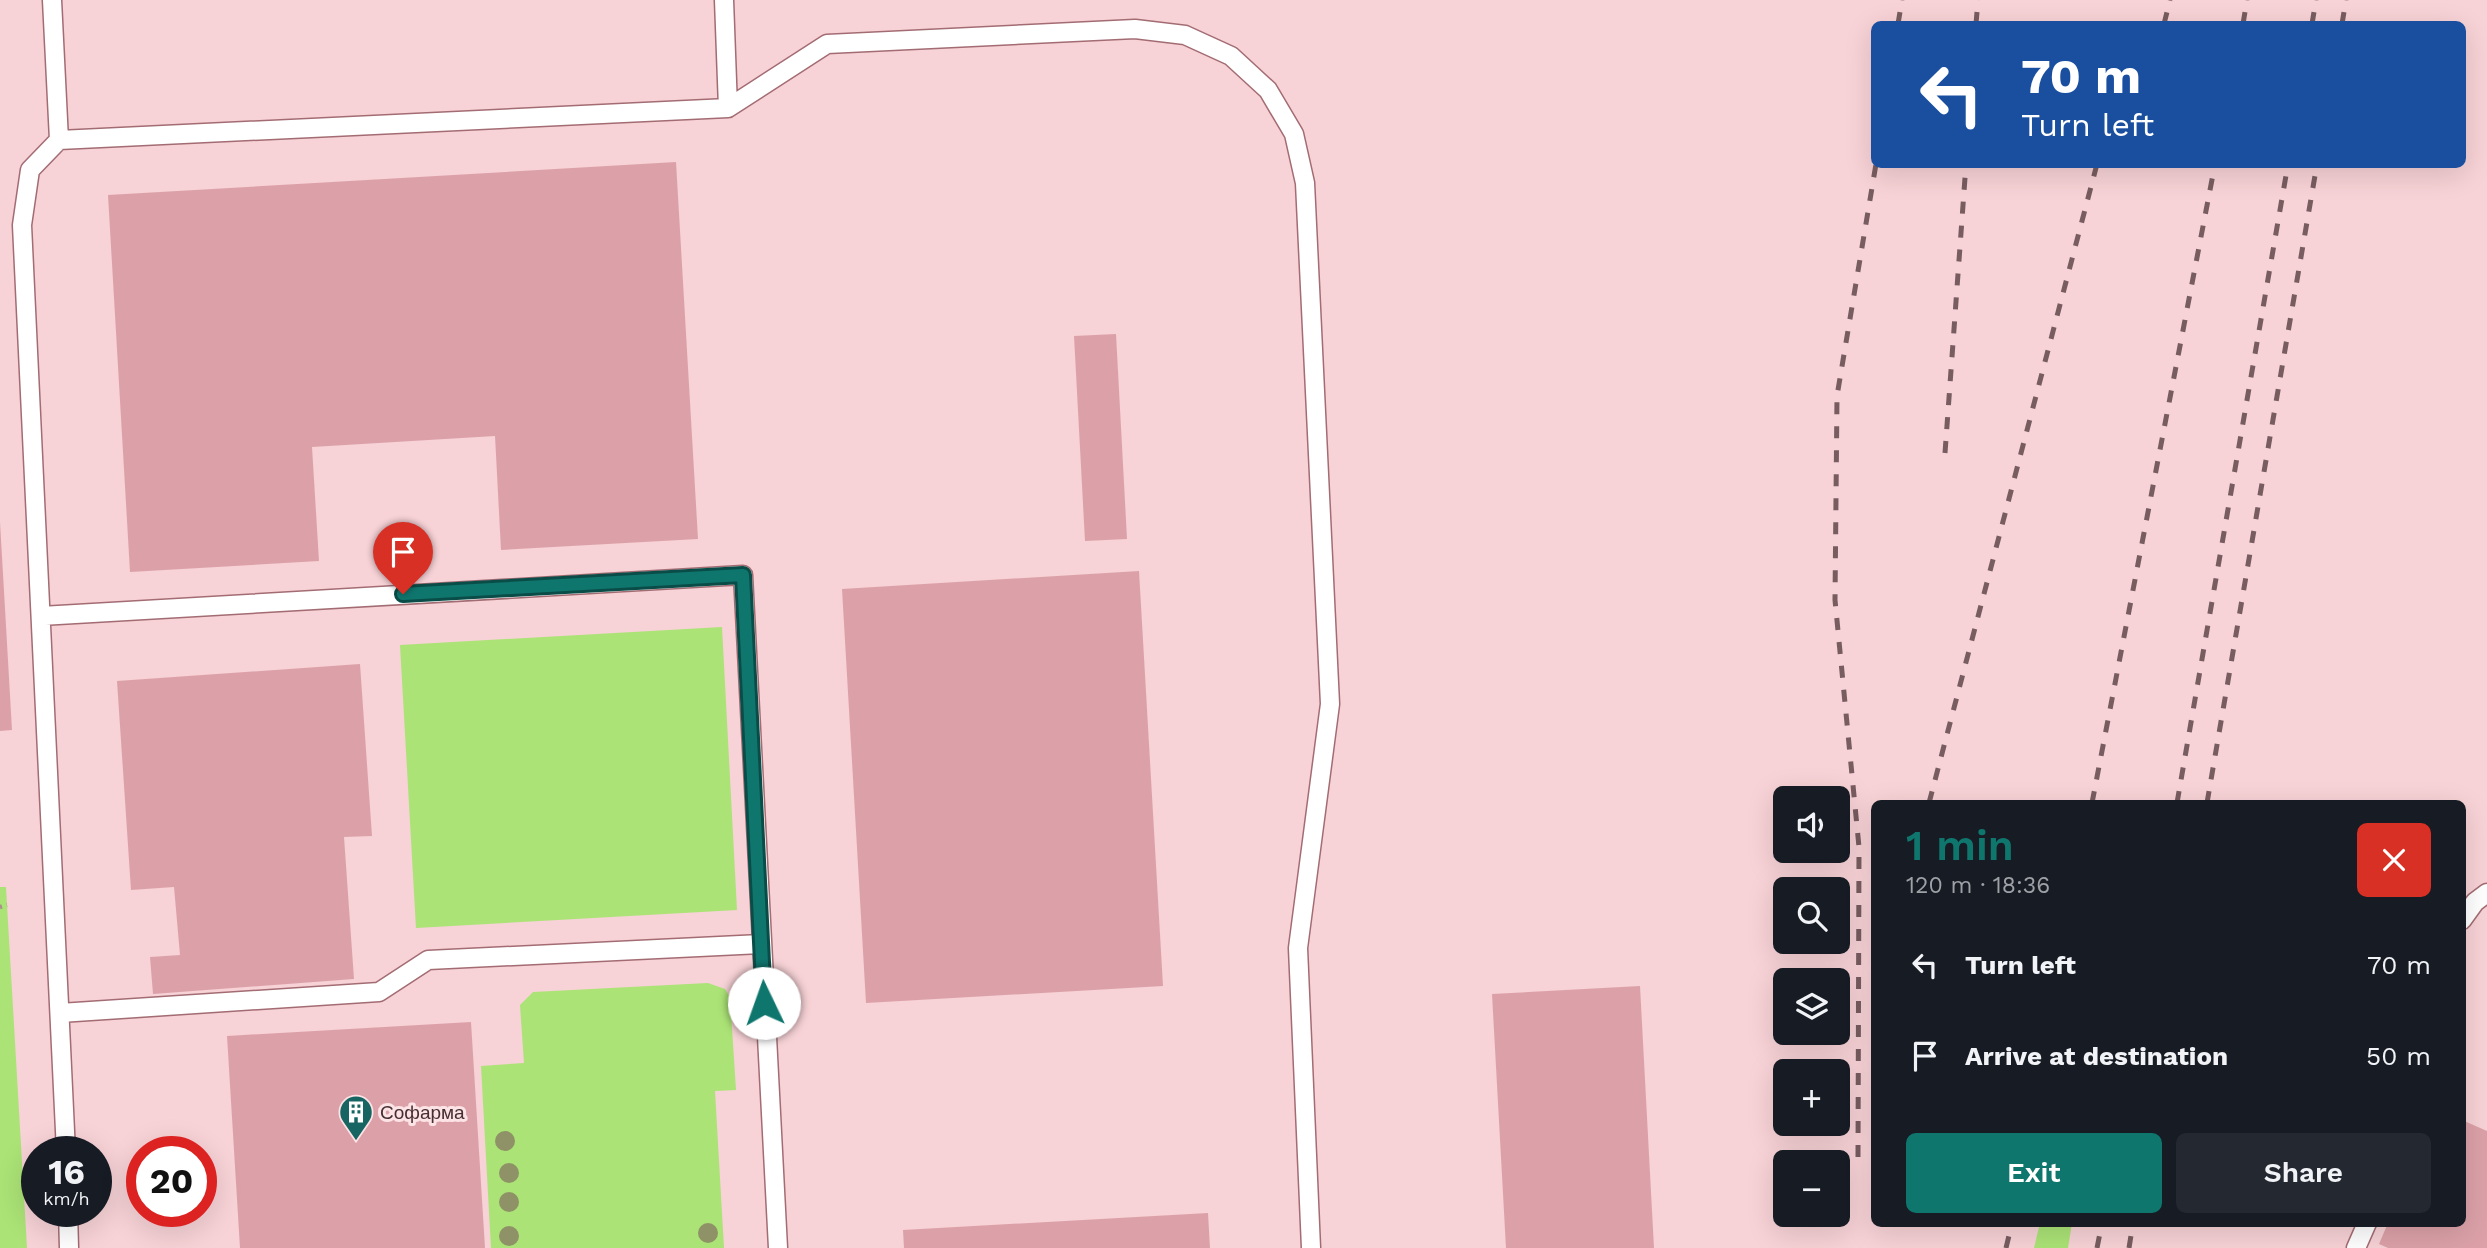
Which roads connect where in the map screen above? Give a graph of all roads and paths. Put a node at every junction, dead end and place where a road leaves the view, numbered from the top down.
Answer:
1 (52, 0) edge
2 (724, 0) edge
3 (728, 108) junction
4 (59, 140) junction
5 (41, 616) junction
6 (2487, 892) edge
7 (7, 905) dead end
8 (0, 907) edge
9 (2466, 914) edge
10 (761, 944) junction
11 (60, 1013) junction
12 (65, 1136) edge
13 (68, 1227) edge
14 (2365, 1227) edge
15 (69, 1248) edge
16 (778, 1248) edge
17 (1311, 1248) edge
18 (2356, 1248) edge

1 - 4 lane
2 - 3 lane
3 - 4 lane
3 - 17 lane
4 - 5 lane
5 - 10 lane
5 - 11 lane
6 - 9 lane
7 - 8 path
10 - 11 lane
10 - 16 lane
11 - 12 lane
13 - 15 lane
14 - 18 lane

